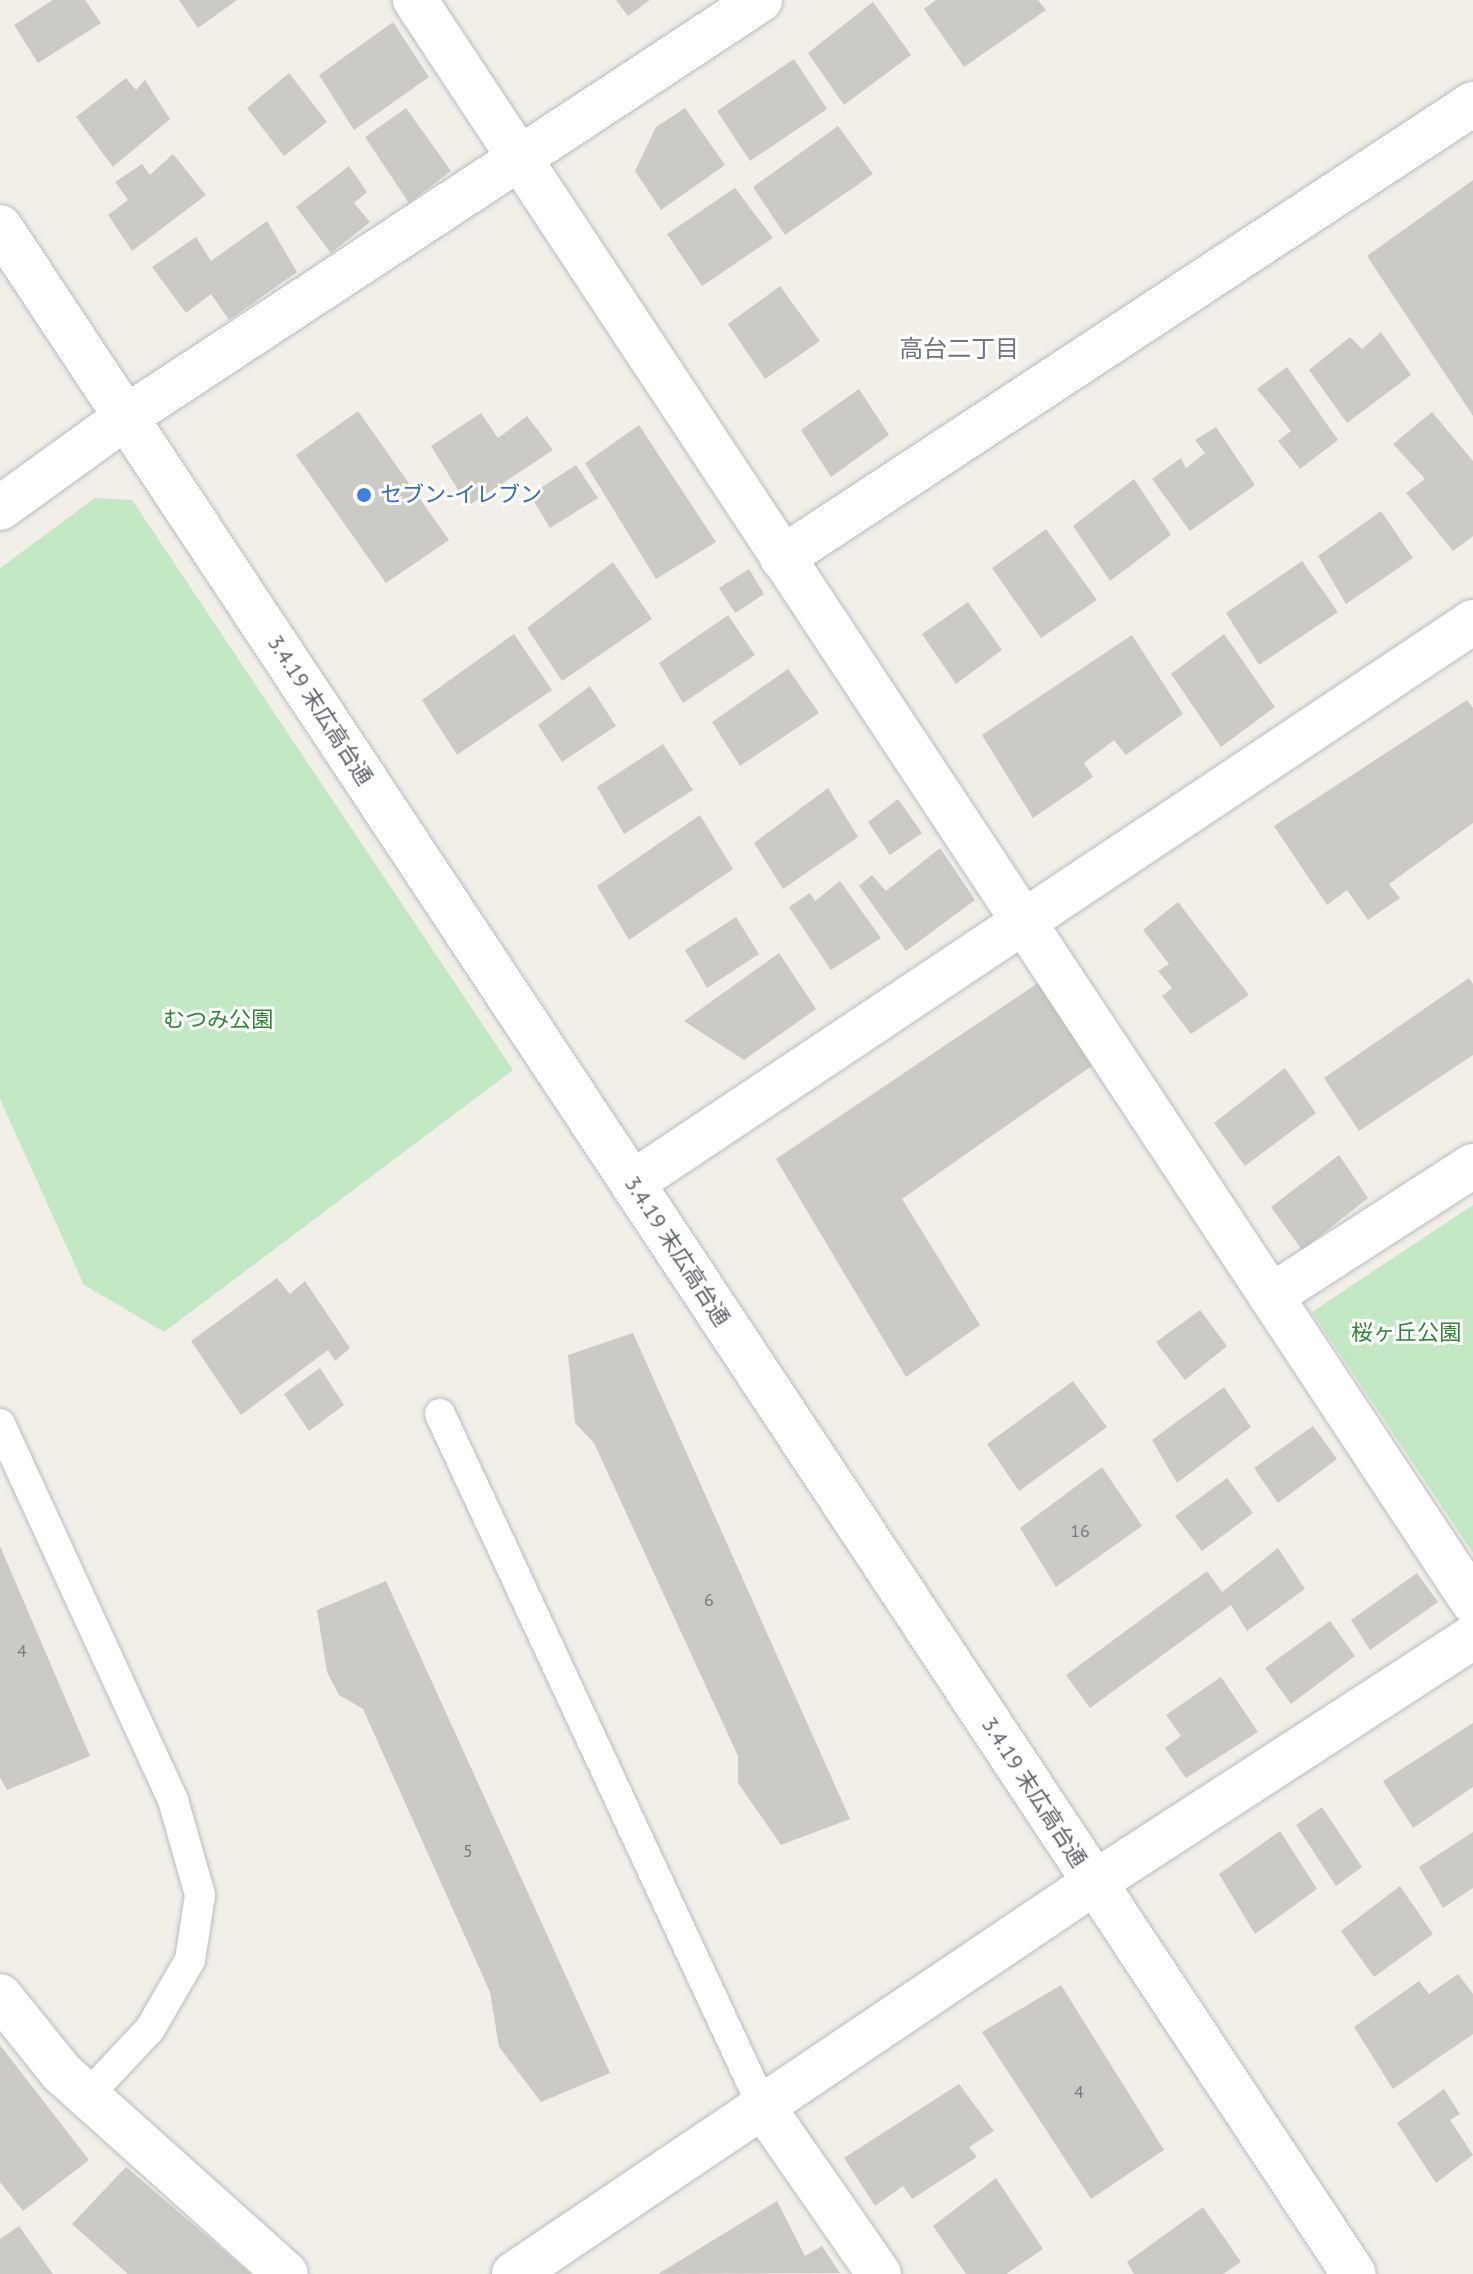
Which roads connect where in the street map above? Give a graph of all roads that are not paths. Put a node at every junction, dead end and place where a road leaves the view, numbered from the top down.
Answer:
1 (415, 0) edge
2 (760, 0) edge
3 (1473, 104) edge
4 (519, 159) junction
5 (0, 227) edge
6 (126, 417) junction
7 (0, 508) edge
8 (782, 558) junction
9 (1473, 622) edge
10 (1023, 922) junction
11 (1473, 1166) edge
12 (632, 1183) junction
13 (1271, 1296) junction
14 (440, 1414) dead end
15 (0, 1424) edge
16 (1473, 1602) edge
17 (1473, 1637) edge
18 (1094, 1883) junction
19 (0, 1996) edge
20 (87, 2096) junction
21 (763, 2107) junction
22 (286, 2274) edge
23 (514, 2274) edge
24 (879, 2274) edge
25 (1354, 2274) edge

1 - 4 street
2 - 4 street
3 - 8 street
4 - 6 street
4 - 8 street
5 - 6 street, 3.4.19 末広高台通
6 - 7 street
6 - 12 street, 3.4.19 末広高台通
8 - 10 street
9 - 10 street
10 - 12 street
10 - 13 street
11 - 13 street
12 - 18 street, 3.4.19 末広高台通
13 - 16 street
14 - 21 lane
15 - 20 lane
17 - 18 street
18 - 21 street
18 - 25 street, 3.4.19 末広高台通
19 - 20 street
20 - 22 street
21 - 23 street
21 - 24 street

